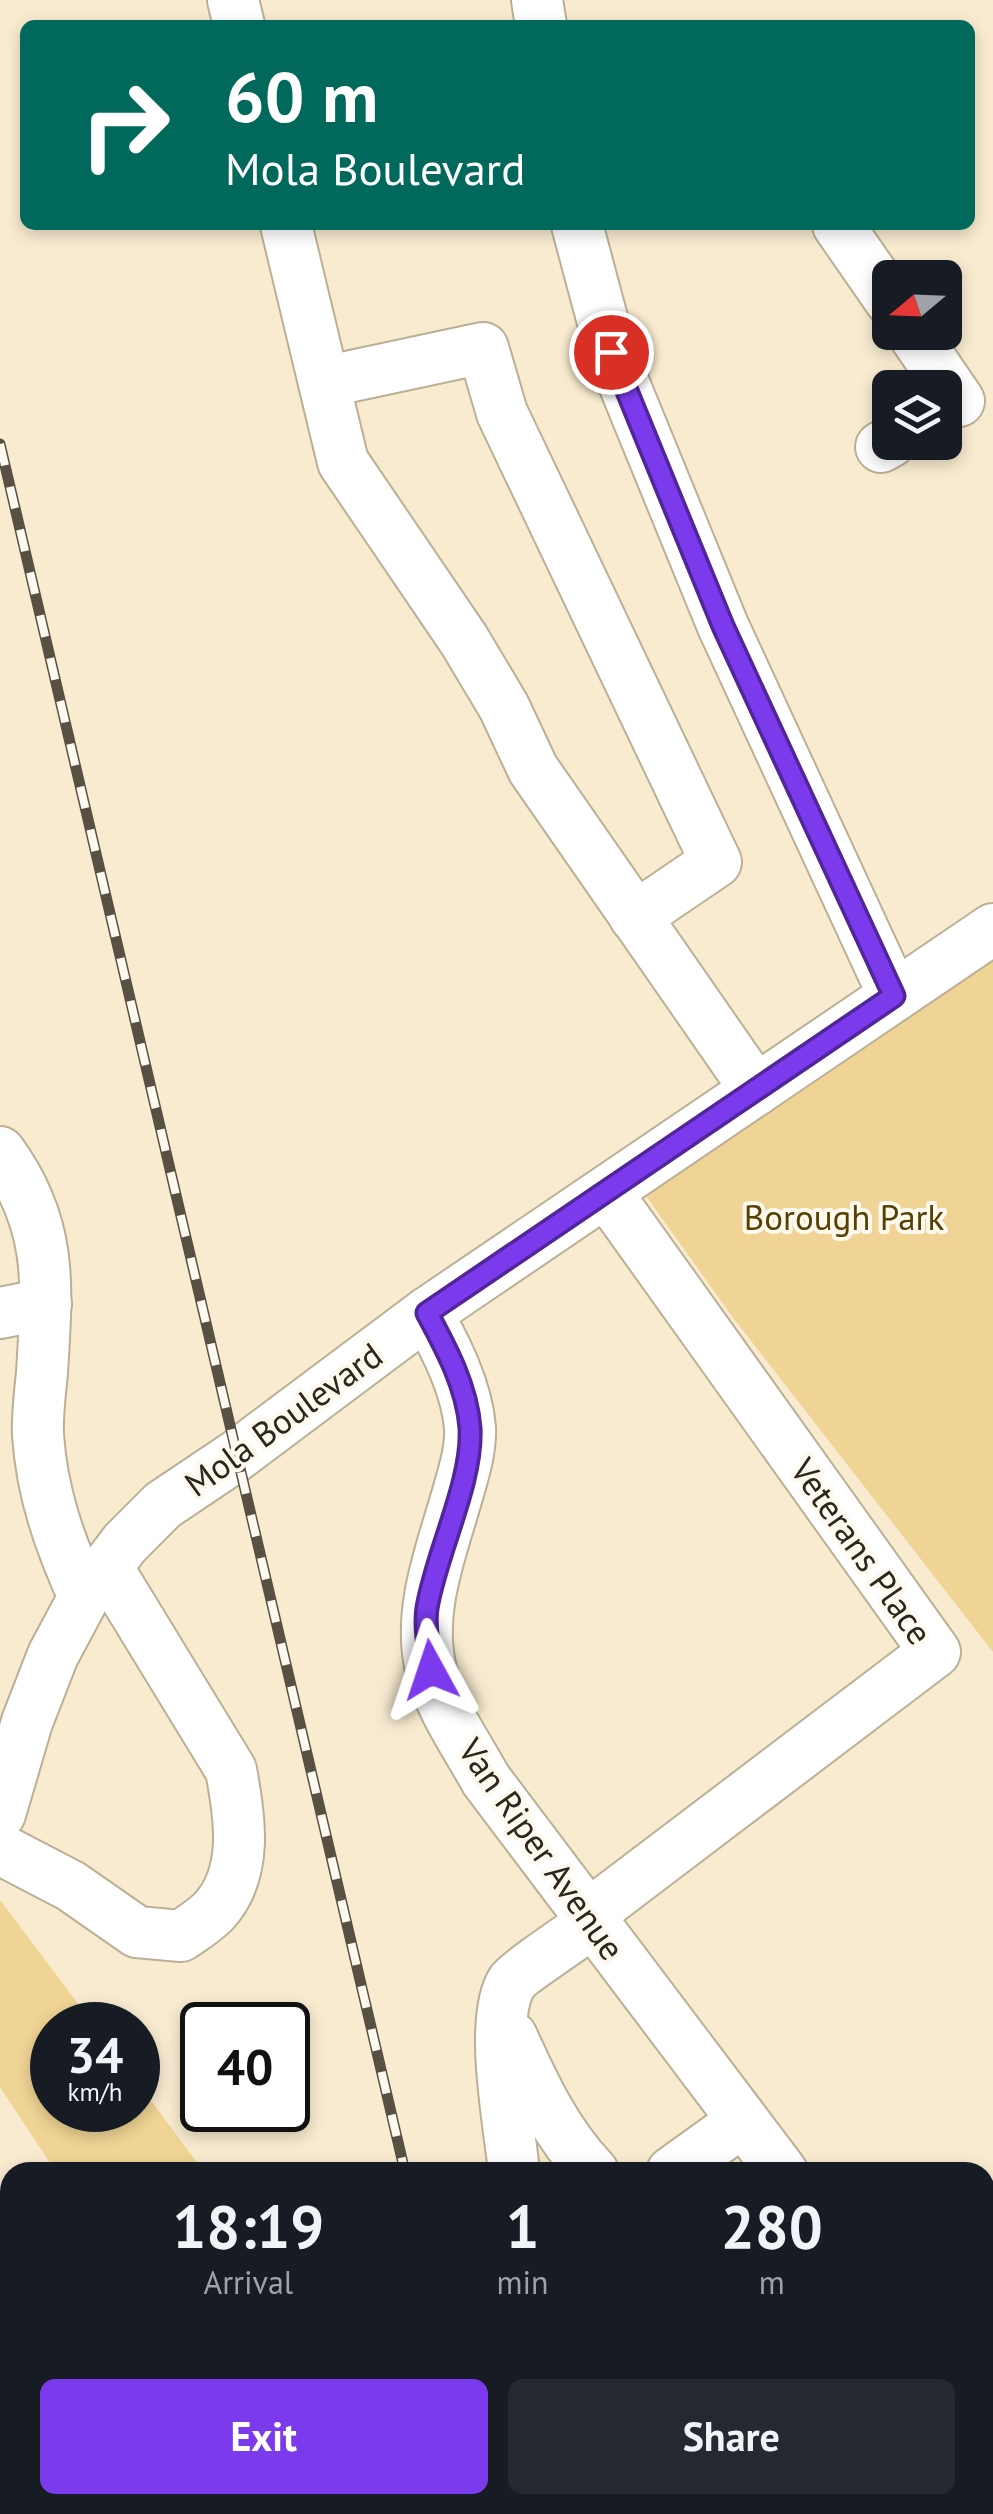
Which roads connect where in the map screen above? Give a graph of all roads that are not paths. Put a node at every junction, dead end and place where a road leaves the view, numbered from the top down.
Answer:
1 (287, 230) edge
2 (578, 230) edge
3 (841, 230) edge
4 (872, 274) edge
5 (926, 350) edge
6 (324, 382) junction
7 (966, 402) edge
8 (635, 917) junction
9 (993, 930) edge
10 (894, 996) junction
11 (756, 1090) junction
12 (0, 1152) edge
13 (606, 1192) junction
14 (23, 1309) edge
15 (427, 1313) junction
16 (21, 1485) edge
17 (96, 1582) junction
18 (0, 1814) edge
19 (0, 1849) edge
20 (590, 1920) junction
21 (502, 2014) junction
22 (743, 2121) junction
23 (513, 2162) edge
24 (584, 2162) edge
25 (686, 2162) edge
26 (774, 2162) edge

1 - 6 street
2 - 10 street
3 - 4 street
5 - 7 street
6 - 8 street
6 - 8 street
8 - 11 street
9 - 10 street, Mola Boulevard
10 - 11 street, Mola Boulevard
11 - 13 street, Mola Boulevard
12 - 14 street
13 - 15 street, Mola Boulevard
13 - 20 street, Veterans Place
14 - 16 street
15 - 17 street, Mola Boulevard
15 - 20 street, Van Riper Avenue
16 - 17 street
17 - 18 street, Mola Boulevard
17 - 19 street
20 - 21 street
20 - 22 street, Van Riper Avenue
21 - 23 street
21 - 24 street
22 - 25 street
22 - 26 street, Van Riper Avenue

